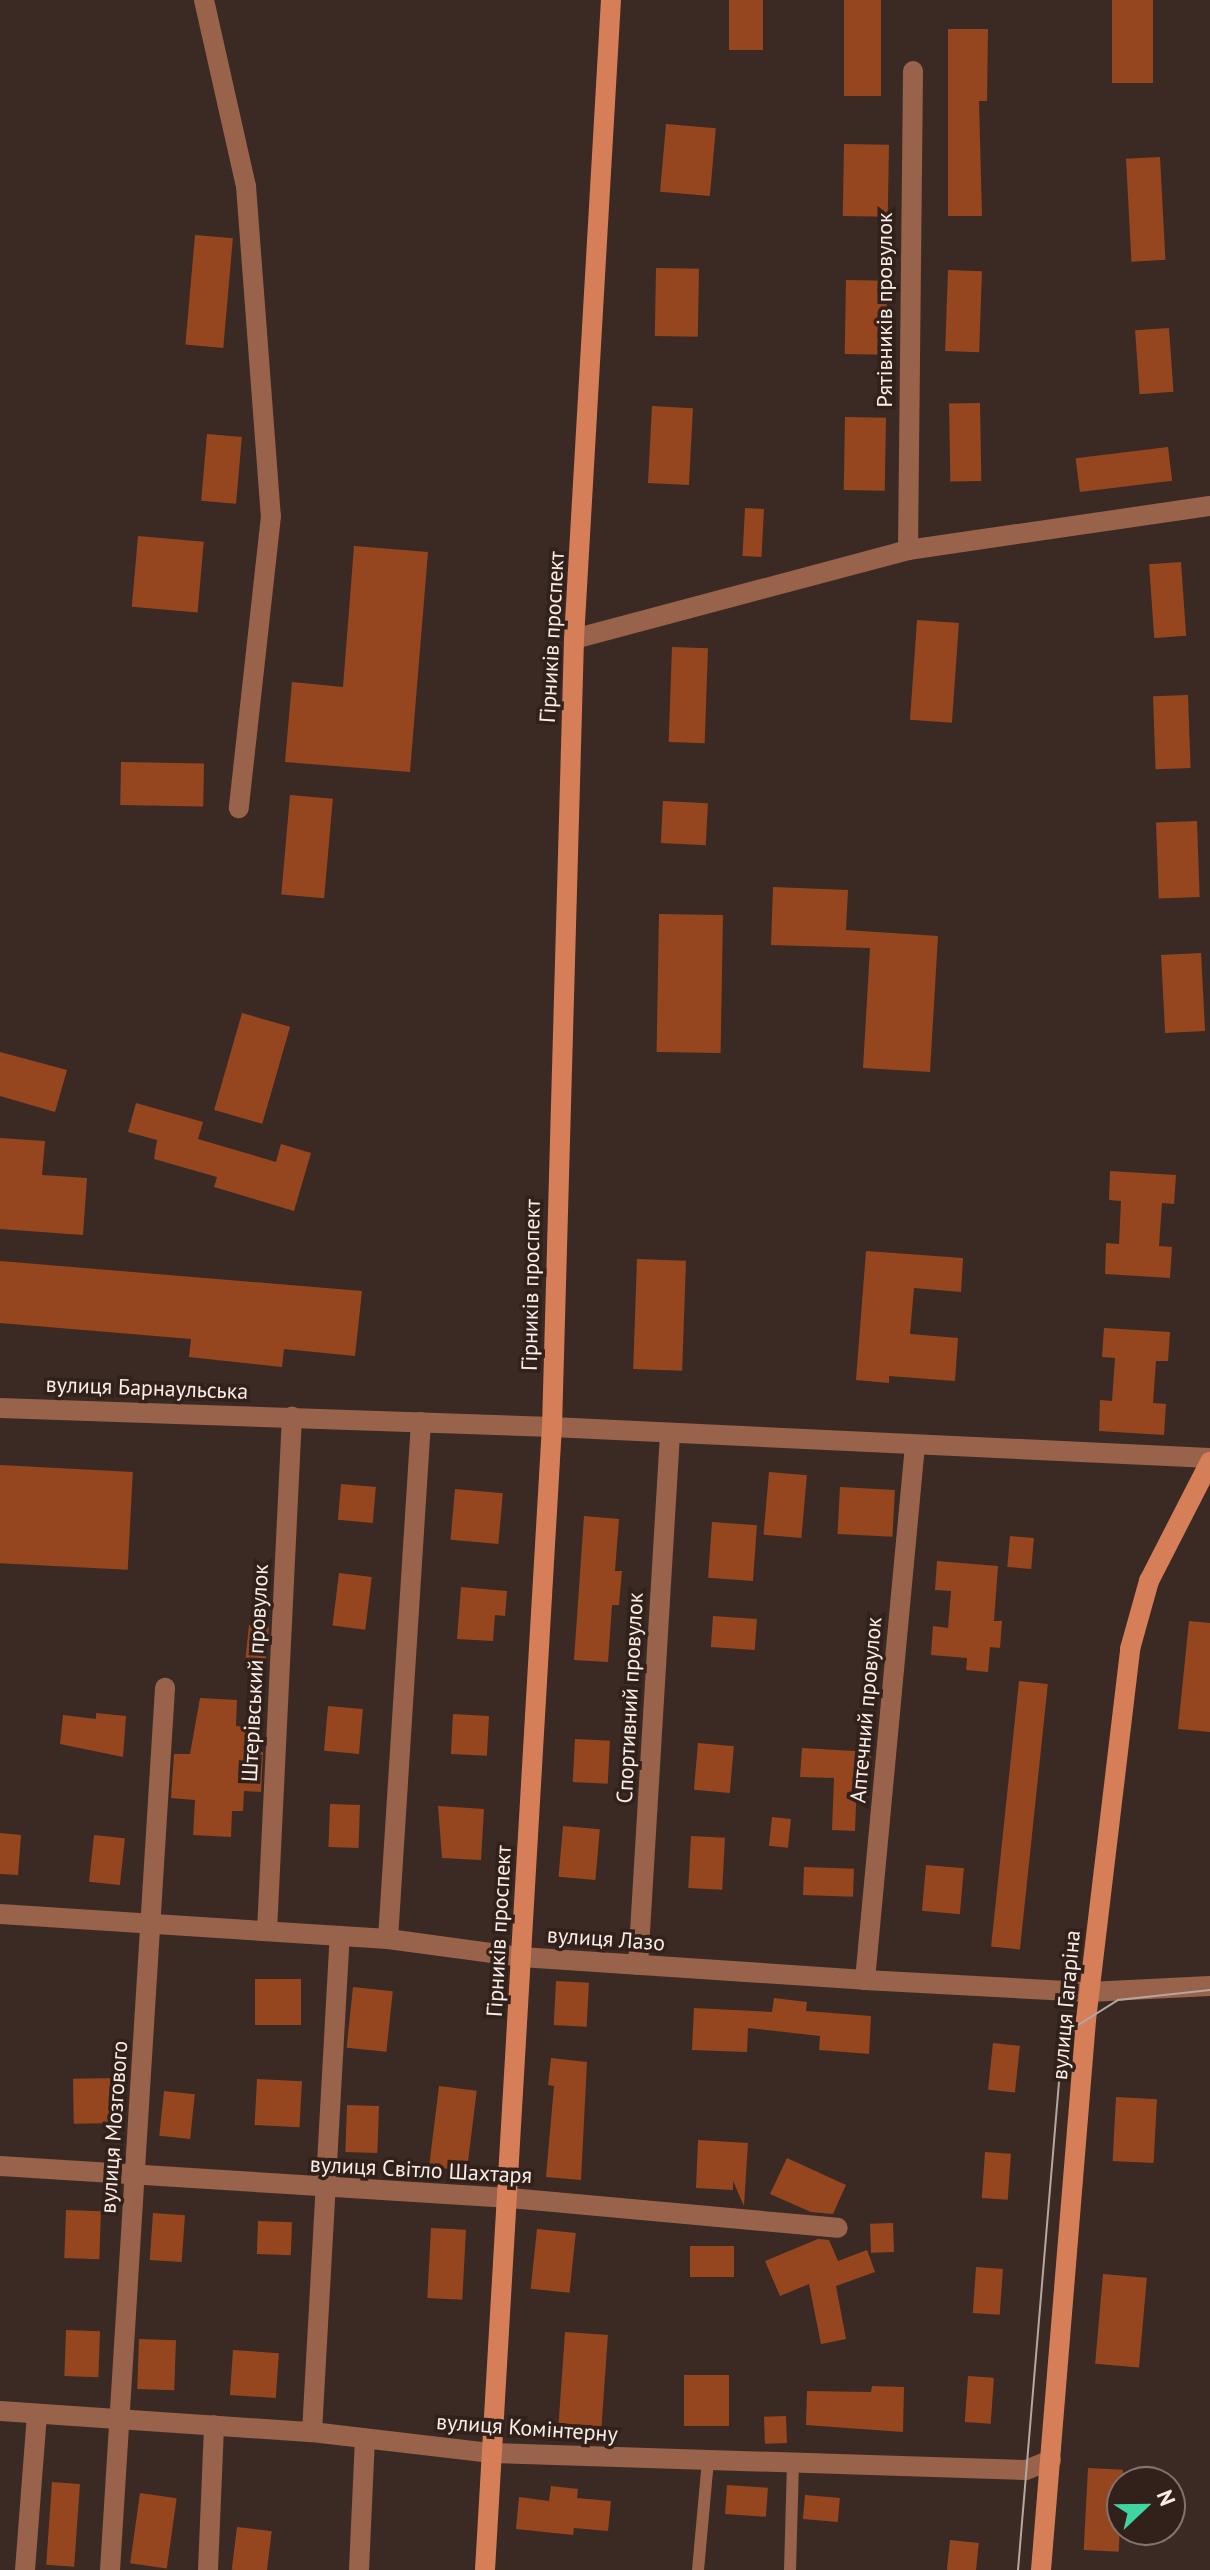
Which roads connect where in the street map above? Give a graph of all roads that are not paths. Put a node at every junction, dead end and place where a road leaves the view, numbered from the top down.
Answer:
1 (204, 0) edge
2 (611, 0) edge
3 (913, 71) dead end
4 (1210, 506) edge
5 (908, 550) junction
6 (574, 639) junction
7 (239, 808) dead end
8 (0, 1408) edge
9 (292, 1417) junction
10 (421, 1422) junction
11 (552, 1427) junction
12 (670, 1434) junction
13 (915, 1445) junction
14 (1210, 1460) edge
15 (165, 1688) dead end
16 (0, 1914) edge
17 (152, 1924) junction
18 (267, 1931) junction
19 (340, 1936) junction
20 (388, 1939) junction
21 (521, 1957) junction
22 (638, 1965) junction
23 (865, 1980) junction
24 (1210, 1986) edge
25 (1089, 1992) junction
26 (0, 2166) edge
27 (134, 2175) junction
28 (326, 2190) junction
29 (510, 2198) junction
30 (838, 2228) dead end
31 (0, 2411) edge
32 (37, 2414) junction
33 (117, 2419) junction
34 (214, 2425) junction
35 (312, 2432) junction
36 (365, 2438) junction
37 (492, 2453) junction
38 (1051, 2460) junction
39 (708, 2461) junction
40 (793, 2465) junction
41 (25, 2570) edge
42 (110, 2570) edge
43 (208, 2570) edge
44 (359, 2570) edge
45 (485, 2570) edge
46 (698, 2570) edge
47 (790, 2570) edge
48 (1041, 2570) edge

1 - 7 street
2 - 6 main road, Гірників проспект
3 - 5 street, Рятівників провулок
4 - 5 street
5 - 6 street
6 - 11 main road, Гірників проспект
8 - 9 street, вулиця Барнаульська
9 - 10 street, вулиця Барнаульська
9 - 18 street, Штерівський провулок
10 - 11 street, вулиця Барнаульська
10 - 20 street
11 - 12 street, вулиця Барнаульська
11 - 21 main road, Гірників проспект
12 - 13 street, вулиця Барнаульська
12 - 22 street, Спортивний провулок
13 - 14 street, вулиця Барнаульська
13 - 23 street, Аптечний провулок
14 - 25 main road, вулиця Гагаріна
15 - 17 street, вулиця Мозгового
16 - 17 street, вулиця Лазо
17 - 18 street, вулиця Лазо
17 - 27 street, вулиця Мозгового
18 - 19 street, вулиця Лазо
19 - 20 street, вулиця Лазо
19 - 28 street
20 - 21 street, вулиця Лазо
21 - 22 street, вулиця Лазо
21 - 29 main road, Гірників проспект
22 - 23 street, вулиця Лазо
23 - 25 street, вулиця Лазо
24 - 25 street, вулиця Лазо
25 - 38 main road, вулиця Гагаріна
26 - 27 street, вулиця Світло Шахтаря
27 - 28 street, вулиця Світло Шахтаря
27 - 33 street, вулиця Мозгового
28 - 29 street, вулиця Світло Шахтаря
28 - 35 street
29 - 30 street, вулиця Світло Шахтаря
29 - 37 main road, Гірників проспект
31 - 32 street, вулиця Комінтерну
32 - 33 street, вулиця Комінтерну
32 - 41 street
33 - 34 street, вулиця Комінтерну
33 - 42 street, вулиця Мозгового
34 - 35 street, вулиця Комінтерну
34 - 43 street
35 - 36 street, вулиця Комінтерну
36 - 37 street, вулиця Комінтерну
36 - 44 street
37 - 39 street, вулиця Комінтерну
37 - 45 main road, Гірників проспект
38 - 40 street, вулиця Комінтерну
38 - 48 main road, вулиця Гагаріна
39 - 40 street, вулиця Комінтерну
39 - 46 lane
40 - 47 lane

